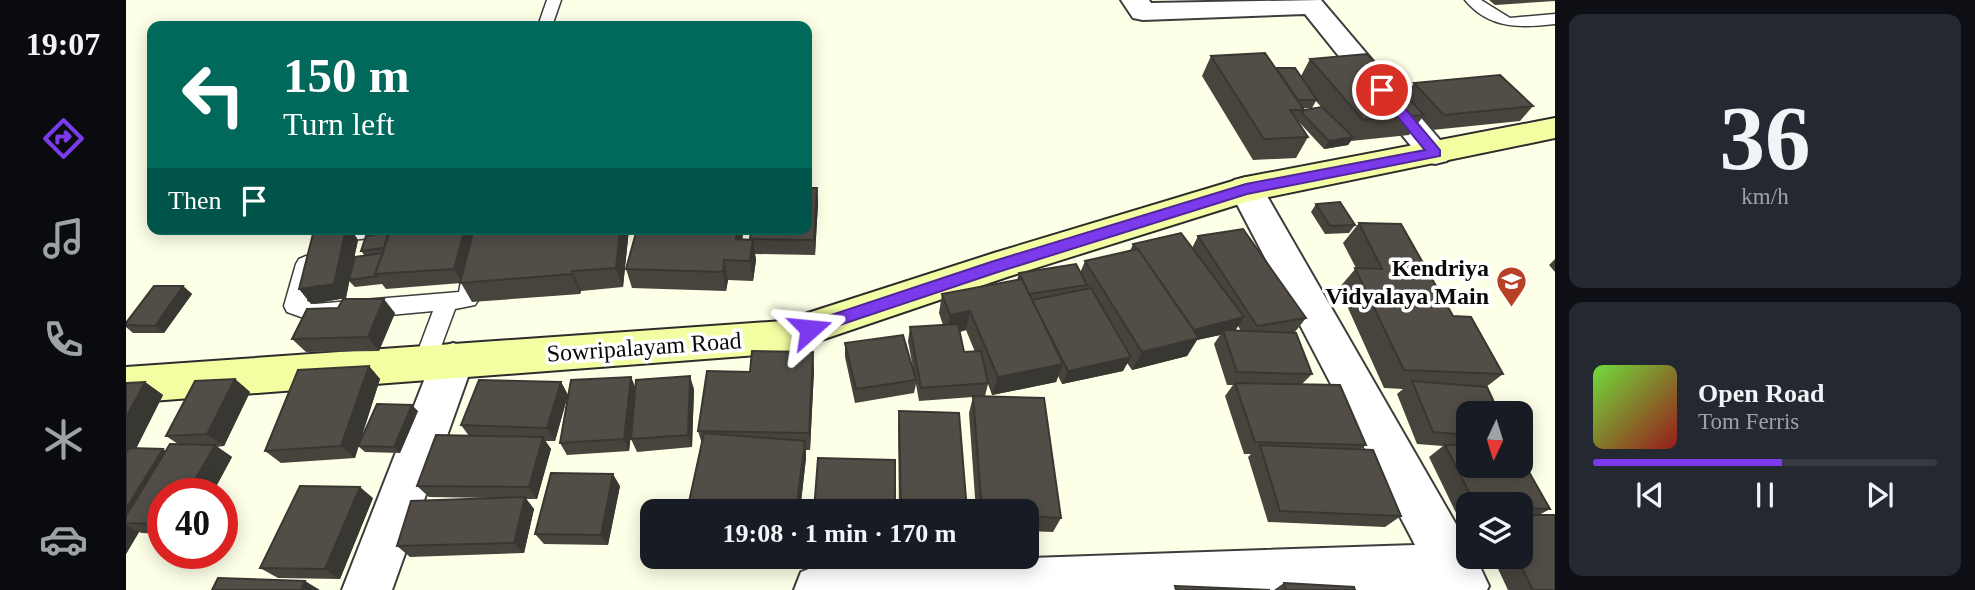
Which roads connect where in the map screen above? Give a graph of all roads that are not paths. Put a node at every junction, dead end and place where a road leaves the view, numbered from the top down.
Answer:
1 (554, 0) edge
2 (1135, 0) edge
3 (1472, 0) edge
4 (1309, 3) edge
5 (1555, 19) edge
6 (547, 21) edge
7 (1555, 128) edge
8 (1435, 153) junction
9 (1246, 189) junction
10 (326, 235) edge
11 (480, 235) edge
12 (447, 301) junction
13 (439, 362) junction
14 (126, 385) edge
15 (1460, 579) edge
16 (367, 590) edge
17 (819, 590) edge

1 - 6 lane
2 - 4 street
3 - 5 lane
4 - 8 street
7 - 8 street, Sowripalayam Road
8 - 9 street, Sowripalayam Road
9 - 13 street, Sowripalayam Road
9 - 15 street
10 - 12 lane
11 - 12 lane
12 - 13 lane
13 - 14 street, Sowripalayam Road
13 - 16 street
15 - 17 street

